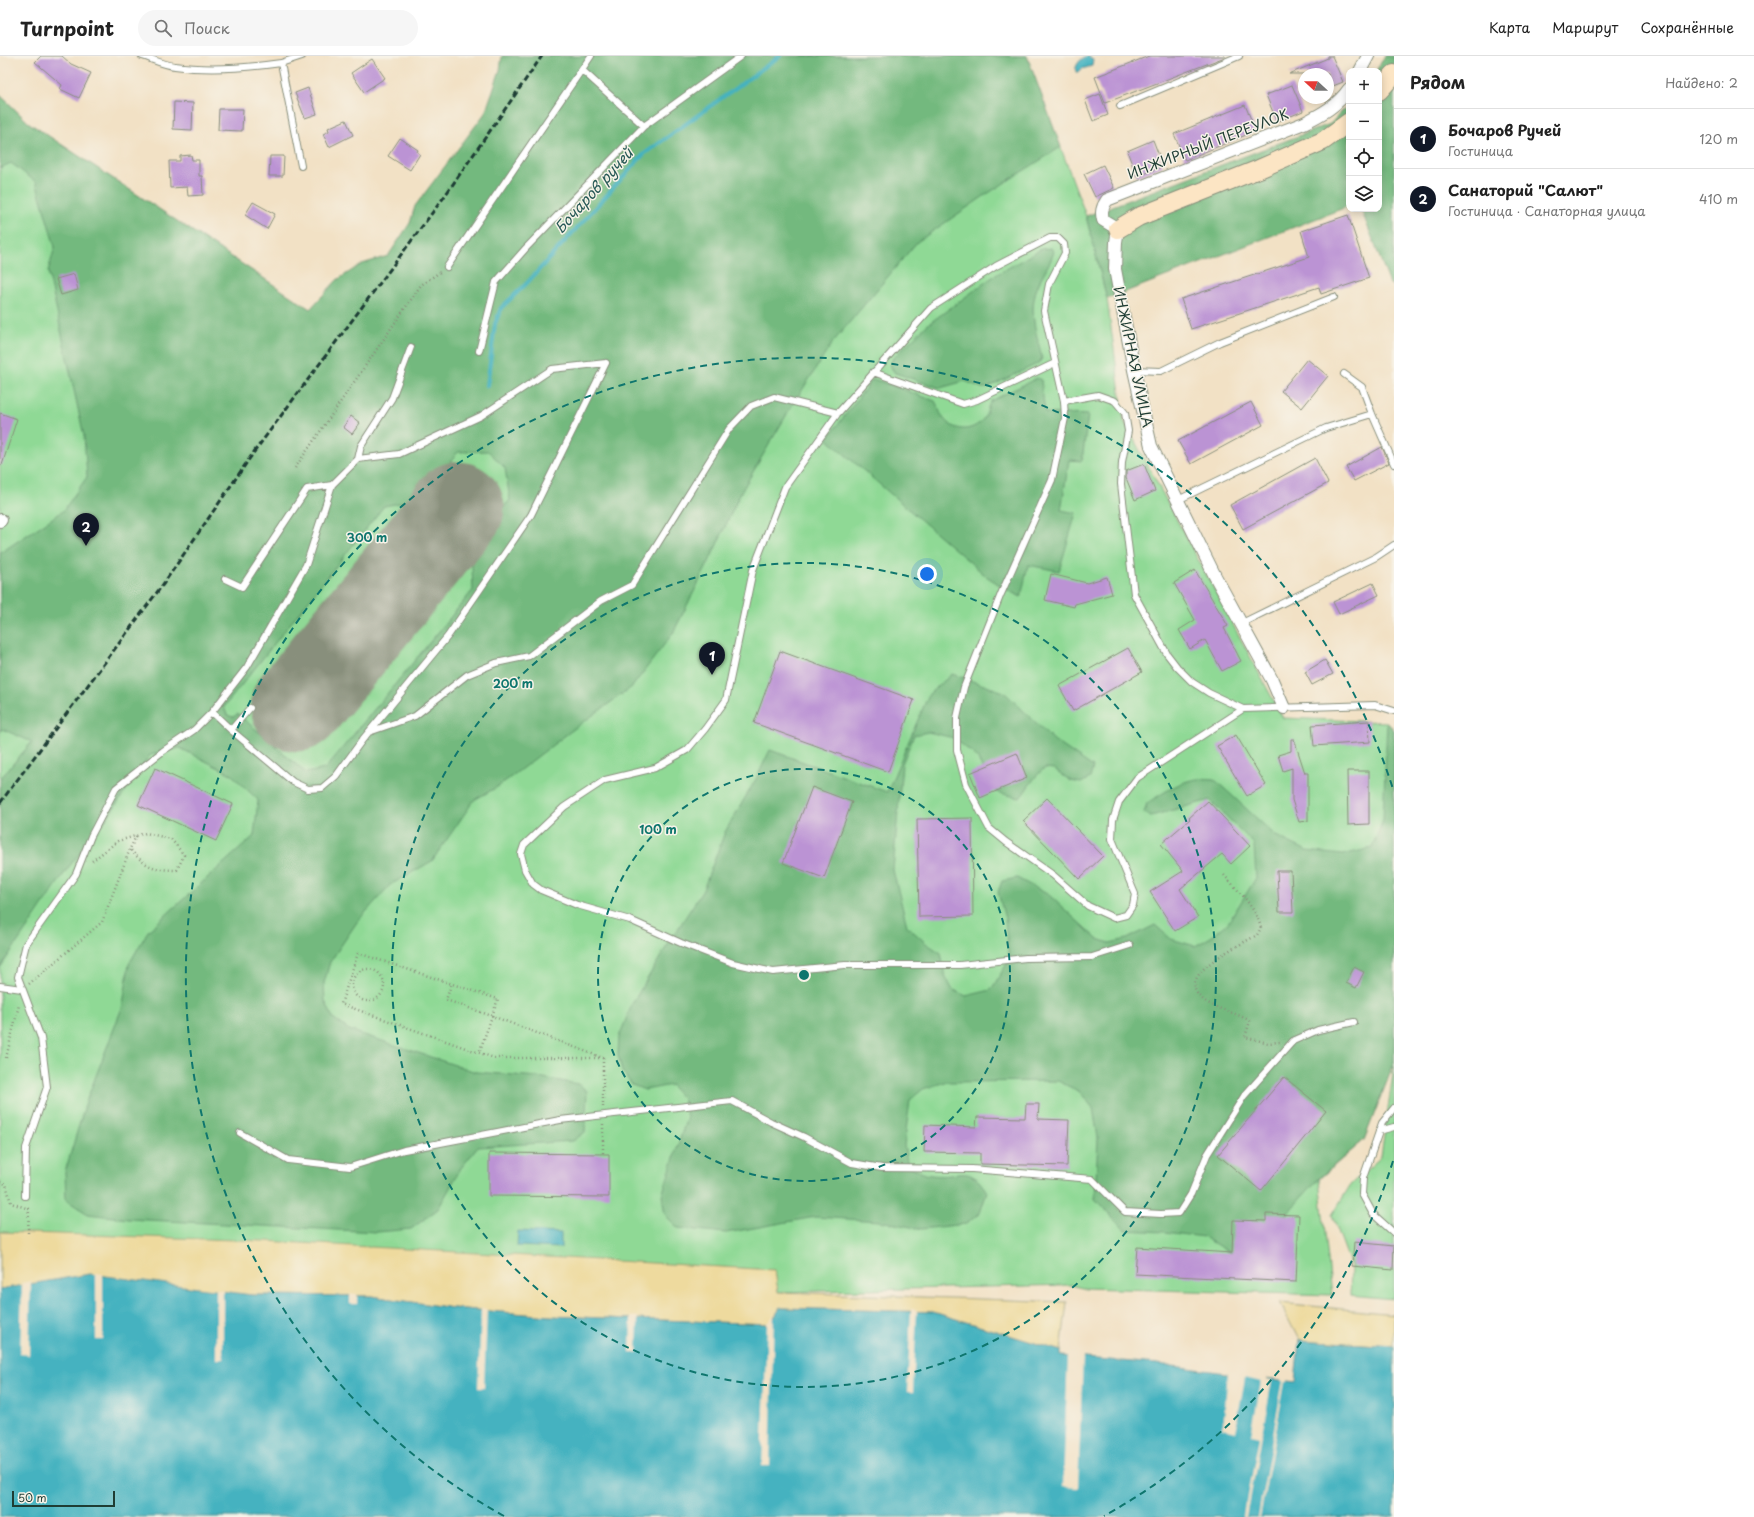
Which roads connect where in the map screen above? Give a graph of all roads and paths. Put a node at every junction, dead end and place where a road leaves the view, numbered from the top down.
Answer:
1 (142, 56) edge
2 (302, 56) edge
3 (591, 56) edge
4 (741, 56) edge
5 (1239, 56) edge
6 (1368, 56) edge
7 (281, 63) junction
8 (1362, 68) edge
9 (582, 70) junction
10 (1394, 74) edge
11 (1382, 88) edge
12 (1346, 93) edge
13 (1120, 106) dead end
14 (1346, 124) edge
15 (644, 126) junction
16 (301, 166) dead end
17 (1118, 229) junction
18 (447, 267) joint
19 (1334, 297) dead end
20 (411, 347) dead end
21 (479, 351) dead end
22 (1056, 363) junction
23 (1134, 370) junction
24 (873, 372) junction
25 (1344, 374) dead end
26 (1064, 401) junction
27 (838, 414) junction
28 (1372, 414) junction
29 (358, 459) junction
30 (1394, 464) edge
31 (295, 468) dead end
32 (332, 485) junction
33 (1178, 500) junction
34 (1394, 545) edge
35 (225, 579) dead end
36 (1240, 624) junction
37 (250, 708) dead end
38 (1284, 708) junction
39 (1243, 709) junction
40 (1394, 710) edge
41 (212, 712) junction
42 (231, 730) junction
43 (369, 732) junction
44 (136, 836) junction
45 (130, 849) junction
46 (76, 874) junction
47 (1224, 875) dead end
48 (1130, 945) dead end
49 (351, 979) junction
50 (450, 985) junction
51 (0, 986) edge
52 (22, 989) junction
53 (492, 1016) junction
54 (1354, 1022) dead end
55 (1293, 1041) junction
56 (479, 1053) junction
57 (6, 1058) dead end
58 (1394, 1108) edge
59 (1394, 1127) edge
60 (1379, 1131) junction
61 (240, 1133) dead end
62 (0, 1182) edge
63 (25, 1196) dead end
64 (28, 1233) dead end
65 (1394, 1233) edge

1 - 7 lane
2 - 7 lane
3 - 9 lane
4 - 15 lane
5 - 13 lane
6 - 8 street
7 - 16 lane
9 - 15 lane
9 - 18 lane
10 - 11 street
12 - 17 street, ИНЖИРНЫЙ ПЕРЕУЛОК
14 - 17 street
15 - 21 lane
17 - 23 street, ИНЖИРНАЯ УЛИЦА
18 - 31 path
19 - 23 lane
20 - 29 lane
22 - 24 lane
22 - 24 lane
22 - 26 lane
23 - 33 street, ИНЖИРНАЯ УЛИЦА
24 - 27 lane
25 - 28 lane
26 - 39 lane
26 - 39 lane
27 - 43 lane
27 - 48 lane
28 - 30 lane
28 - 33 lane
29 - 32 lane
29 - 43 lane
32 - 35 lane
32 - 41 lane
33 - 36 street, ИНЖИРНАЯ УЛИЦА
34 - 36 lane
36 - 38 street, ИНЖИРНАЯ УЛИЦА
37 - 42 lane
38 - 39 lane
38 - 40 lane
41 - 42 lane
41 - 46 lane
42 - 43 lane
44 - 45 path
44 - 45 path
44 - 46 path
45 - 52 path
46 - 52 lane
47 - 55 path
49 - 49 path
49 - 50 path
49 - 56 path
50 - 53 path
50 - 53 path
51 - 52 lane
52 - 57 path
52 - 63 lane
53 - 56 path
53 - 56 path
54 - 55 lane
55 - 61 lane
58 - 60 lane
59 - 60 lane
60 - 65 lane
62 - 64 path

